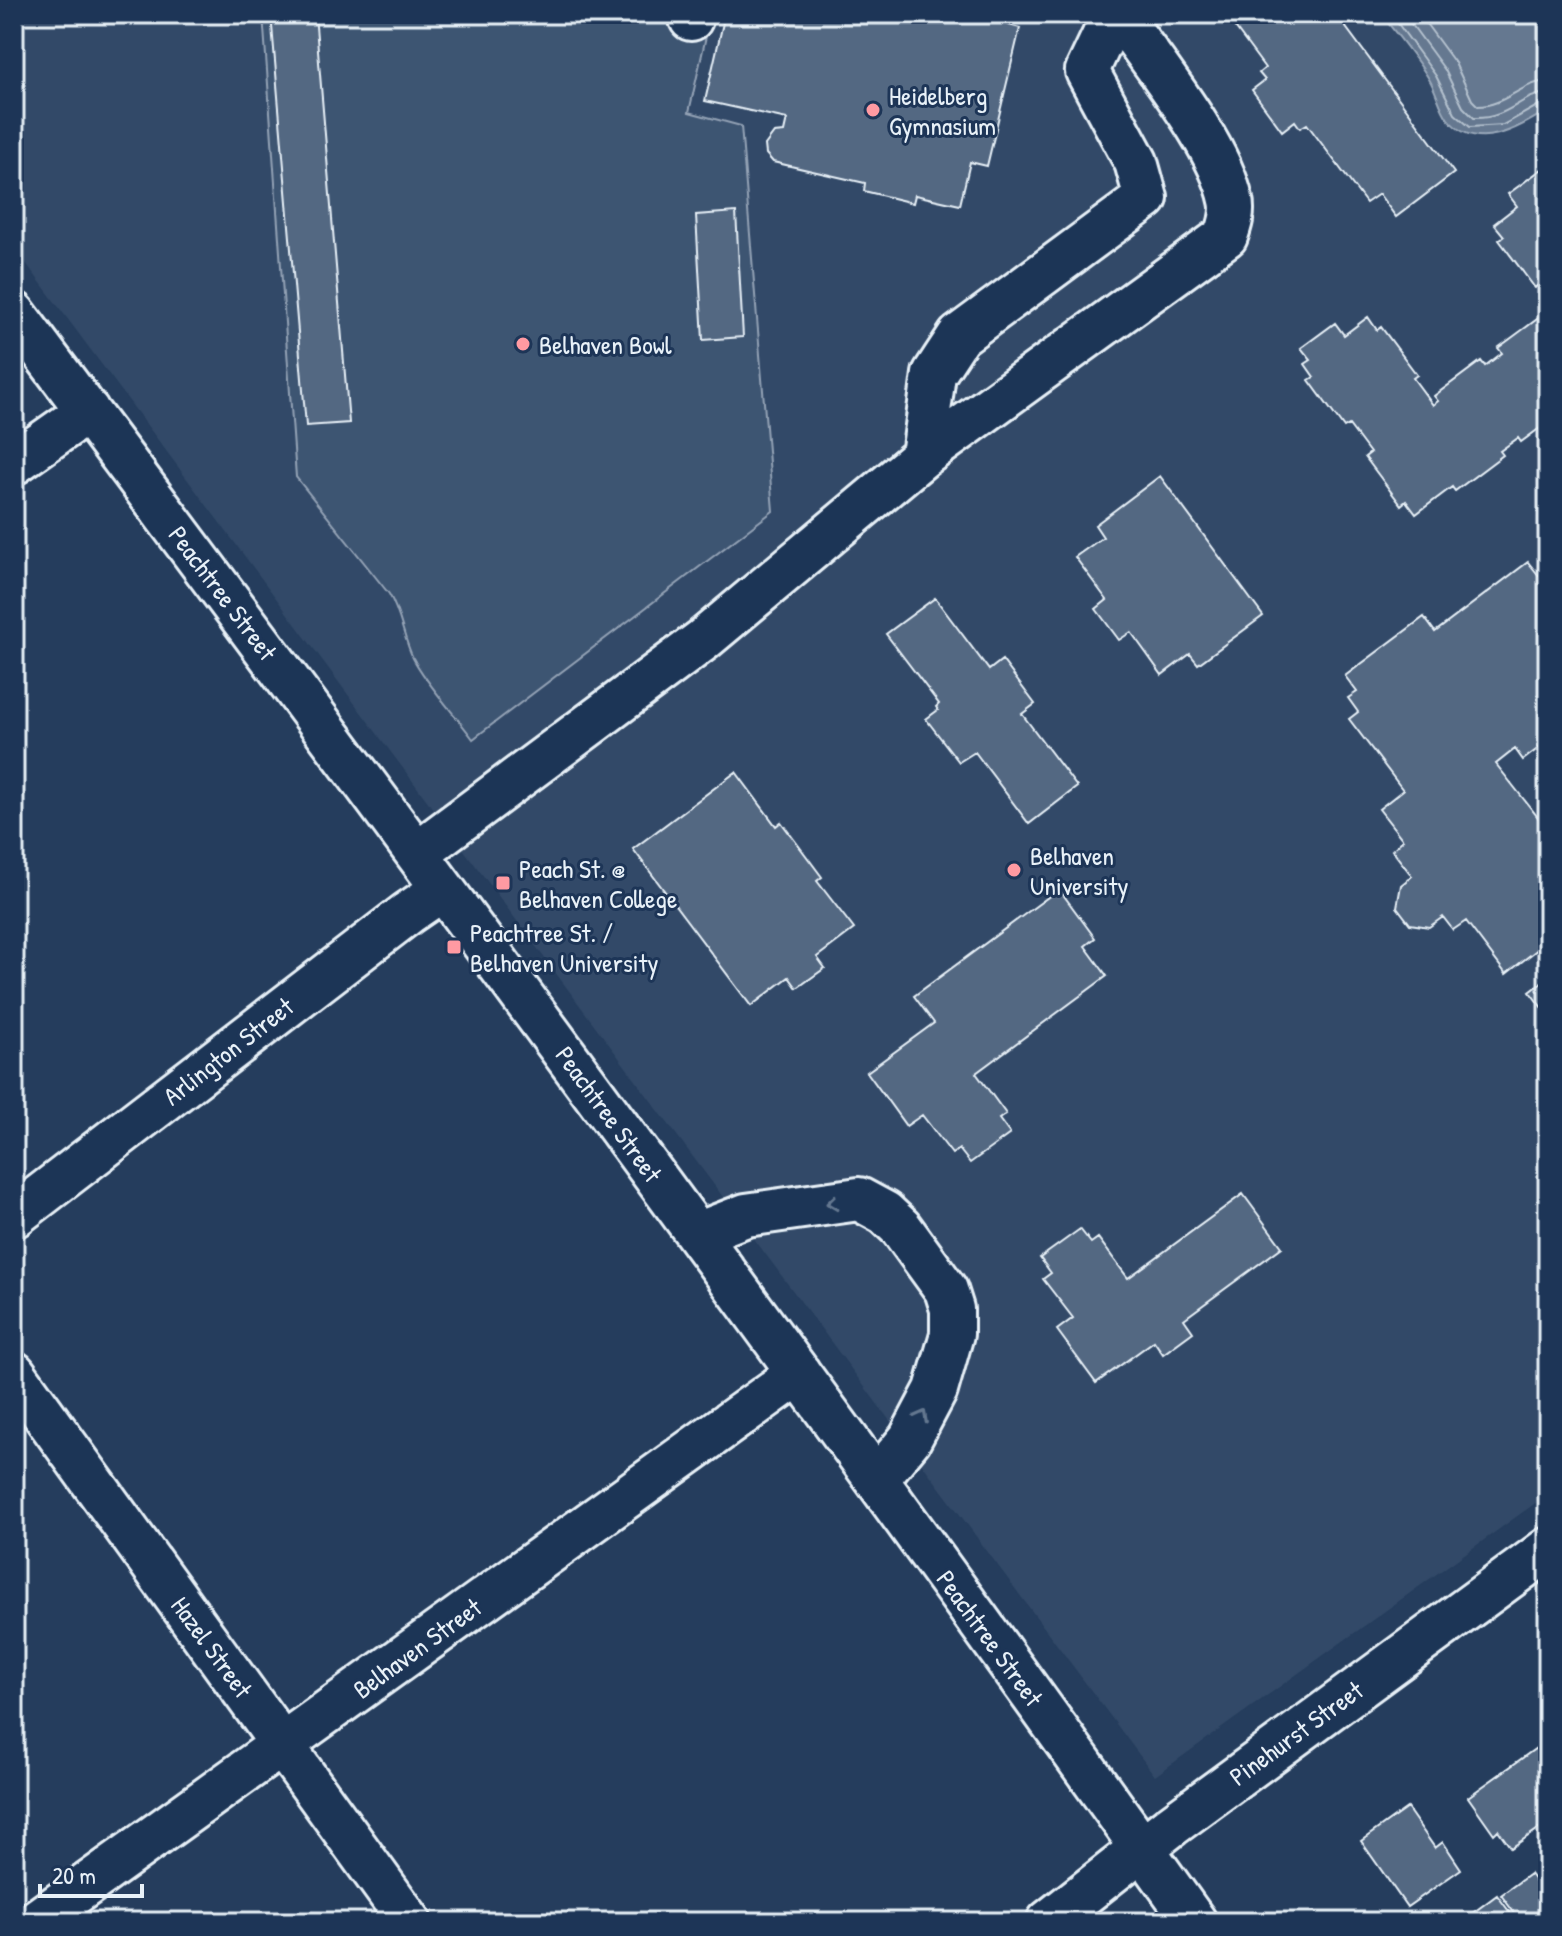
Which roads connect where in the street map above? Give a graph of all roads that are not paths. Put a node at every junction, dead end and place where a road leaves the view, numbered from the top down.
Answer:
1 (1117, 14) edge
2 (14, 313) edge
3 (88, 411) junction
4 (923, 456) junction
5 (14, 463) edge
6 (417, 853) junction
7 (443, 889) junction
8 (14, 1216) edge
9 (697, 1234) junction
10 (14, 1373) edge
11 (799, 1373) junction
12 (877, 1479) junction
13 (1548, 1549) edge
14 (283, 1744) junction
15 (1142, 1849) junction
16 (35, 1922) edge
17 (410, 1922) edge
18 (1048, 1922) edge
19 (1195, 1922) edge

1 - 4 street
1 - 4 street
2 - 3 street, Peachtree Street
3 - 5 street
3 - 6 street, Peachtree Street
4 - 6 street
6 - 7 street, Peachtree Street
7 - 8 street, Arlington Street
7 - 9 street, Peachtree Street
9 - 11 street, Peachtree Street
12 -> 9 street
10 - 14 street, Hazel Street
11 - 12 street, Peachtree Street
11 - 14 street, Belhaven Street
12 - 15 street, Peachtree Street
13 - 15 street, Pinehurst Street
14 - 16 street, Belhaven Street
14 - 17 street, Hazel Street
15 - 18 street, Pinehurst Street
15 - 19 street, Peachtree Street

